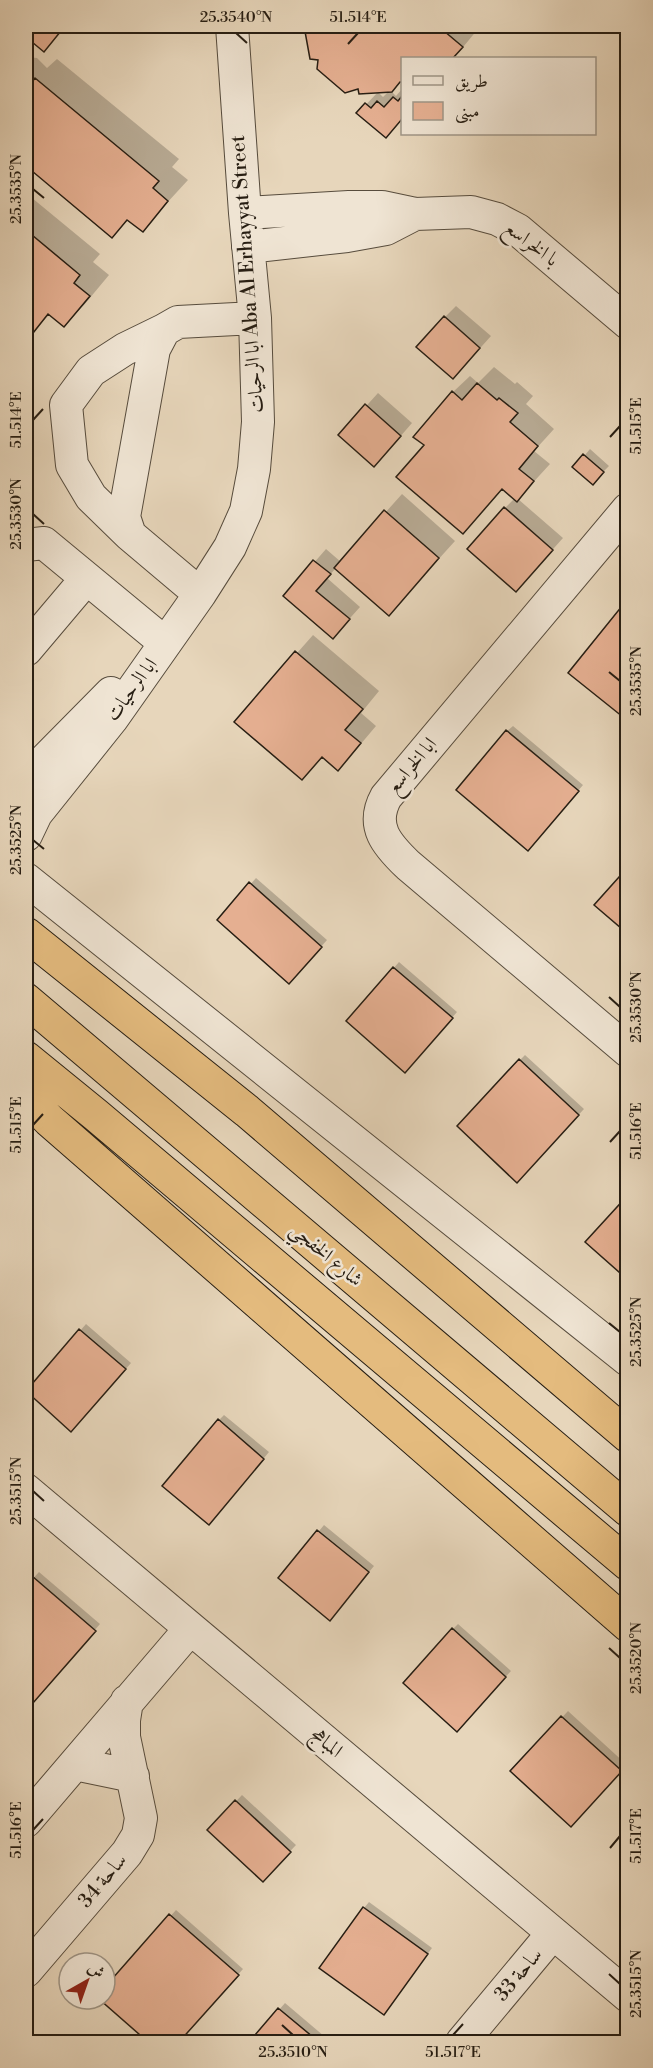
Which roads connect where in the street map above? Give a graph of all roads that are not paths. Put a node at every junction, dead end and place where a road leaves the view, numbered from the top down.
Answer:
1 (231, 26) edge
2 (245, 213) junction
3 (415, 214) junction
4 (248, 248) junction
5 (255, 318) junction
6 (627, 324) edge
7 (164, 330) junction
8 (627, 508) edge
9 (130, 535) junction
10 (26, 545) edge
11 (86, 579) junction
12 (200, 594) junction
13 (165, 643) junction
14 (26, 650) edge
15 (26, 779) edge
16 (26, 835) edge
17 (27, 875) edge
18 (26, 934) edge
19 (26, 1000) edge
20 (627, 1051) edge
21 (26, 1058) edge
22 (26, 1096) edge
23 (627, 1360) edge
24 (627, 1436) edge
25 (26, 1490) edge
26 (627, 1510) edge
27 (627, 1564) edge
28 (627, 1625) edge
29 (190, 1629) junction
30 (127, 1701) junction
31 (75, 1764) junction
32 (133, 1776) junction
33 (26, 1821) edge
34 (553, 1933) junction
35 (26, 1971) edge
36 (627, 1996) edge
37 (485, 2029) edge
38 (462, 2043) edge

1 - 2 street, ابا الرحيات Aba Al Erhayyat Street
2 - 3 street, با الخراسع
2 - 4 street, ابا الرحيات Aba Al Erhayyat Street
3 - 4 street, با الخراسع
3 - 6 street, با الخراسع
4 - 5 street, ابا الرحيات Aba Al Erhayyat Street
5 - 7 street
5 - 12 street, ابا الرحيات Aba Al Erhayyat Street
7 - 9 street
7 - 9 street
8 - 20 street, ابا الخراسع
9 - 12 street
10 - 11 street
11 - 13 street
11 - 14 street
12 - 13 street, ابا الرحيات Aba Al Erhayyat Street
13 - 15 street, ابا الرحيات
13 - 16 street, ابا الرحيات
17 - 23 street
18 - 24 highway
19 - 26 highway, شارع الخفجي
21 - 27 highway
22 - 28 highway
25 - 29 street, المباهج
29 - 30 street
29 - 34 street, المباهج
30 - 31 street
30 - 32 street, ساحة 34
31 - 32 street
31 - 33 street
32 - 35 street, ساحة 34
34 - 36 street, المباهج
34 - 37 street, ساحة 33
37 - 38 street, ساحة 33

